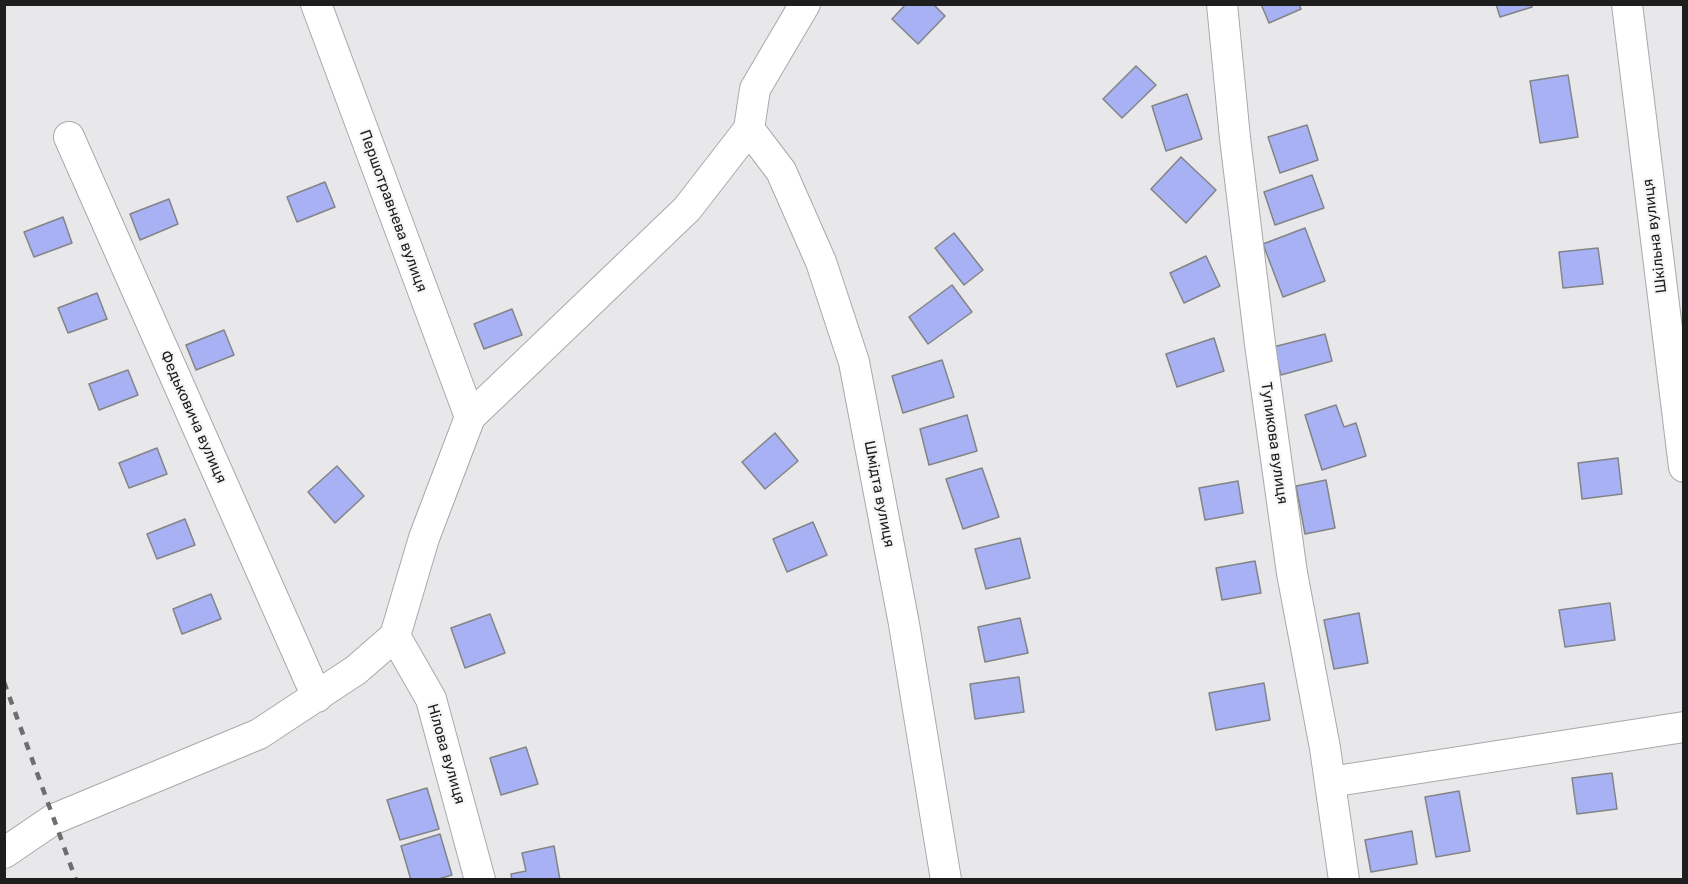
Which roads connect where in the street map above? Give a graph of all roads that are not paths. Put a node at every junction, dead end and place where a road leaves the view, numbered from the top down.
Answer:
1 (316, 4) edge
2 (805, 4) edge
3 (1222, 4) edge
4 (1628, 4) edge
5 (749, 129) junction
6 (69, 137) dead end
7 (470, 417) junction
8 (1683, 467) edge
9 (395, 636) junction
10 (317, 697) junction
11 (1683, 727) edge
12 (1330, 782) junction
13 (4, 854) edge
14 (480, 879) edge
15 (946, 879) edge
16 (1344, 879) edge

1 - 7 street, Першотравнева вулиця
2 - 5 street
3 - 12 street, Тупикова вулиця
4 - 8 street, Шкільна вулиця
5 - 7 street
5 - 15 street, Шмідта вулиця
6 - 10 street, Федьковича вулиця
7 - 9 street
9 - 10 street
9 - 14 street, Нілова вулиця
10 - 13 street
11 - 12 street
12 - 16 street, Тупикова вулиця

